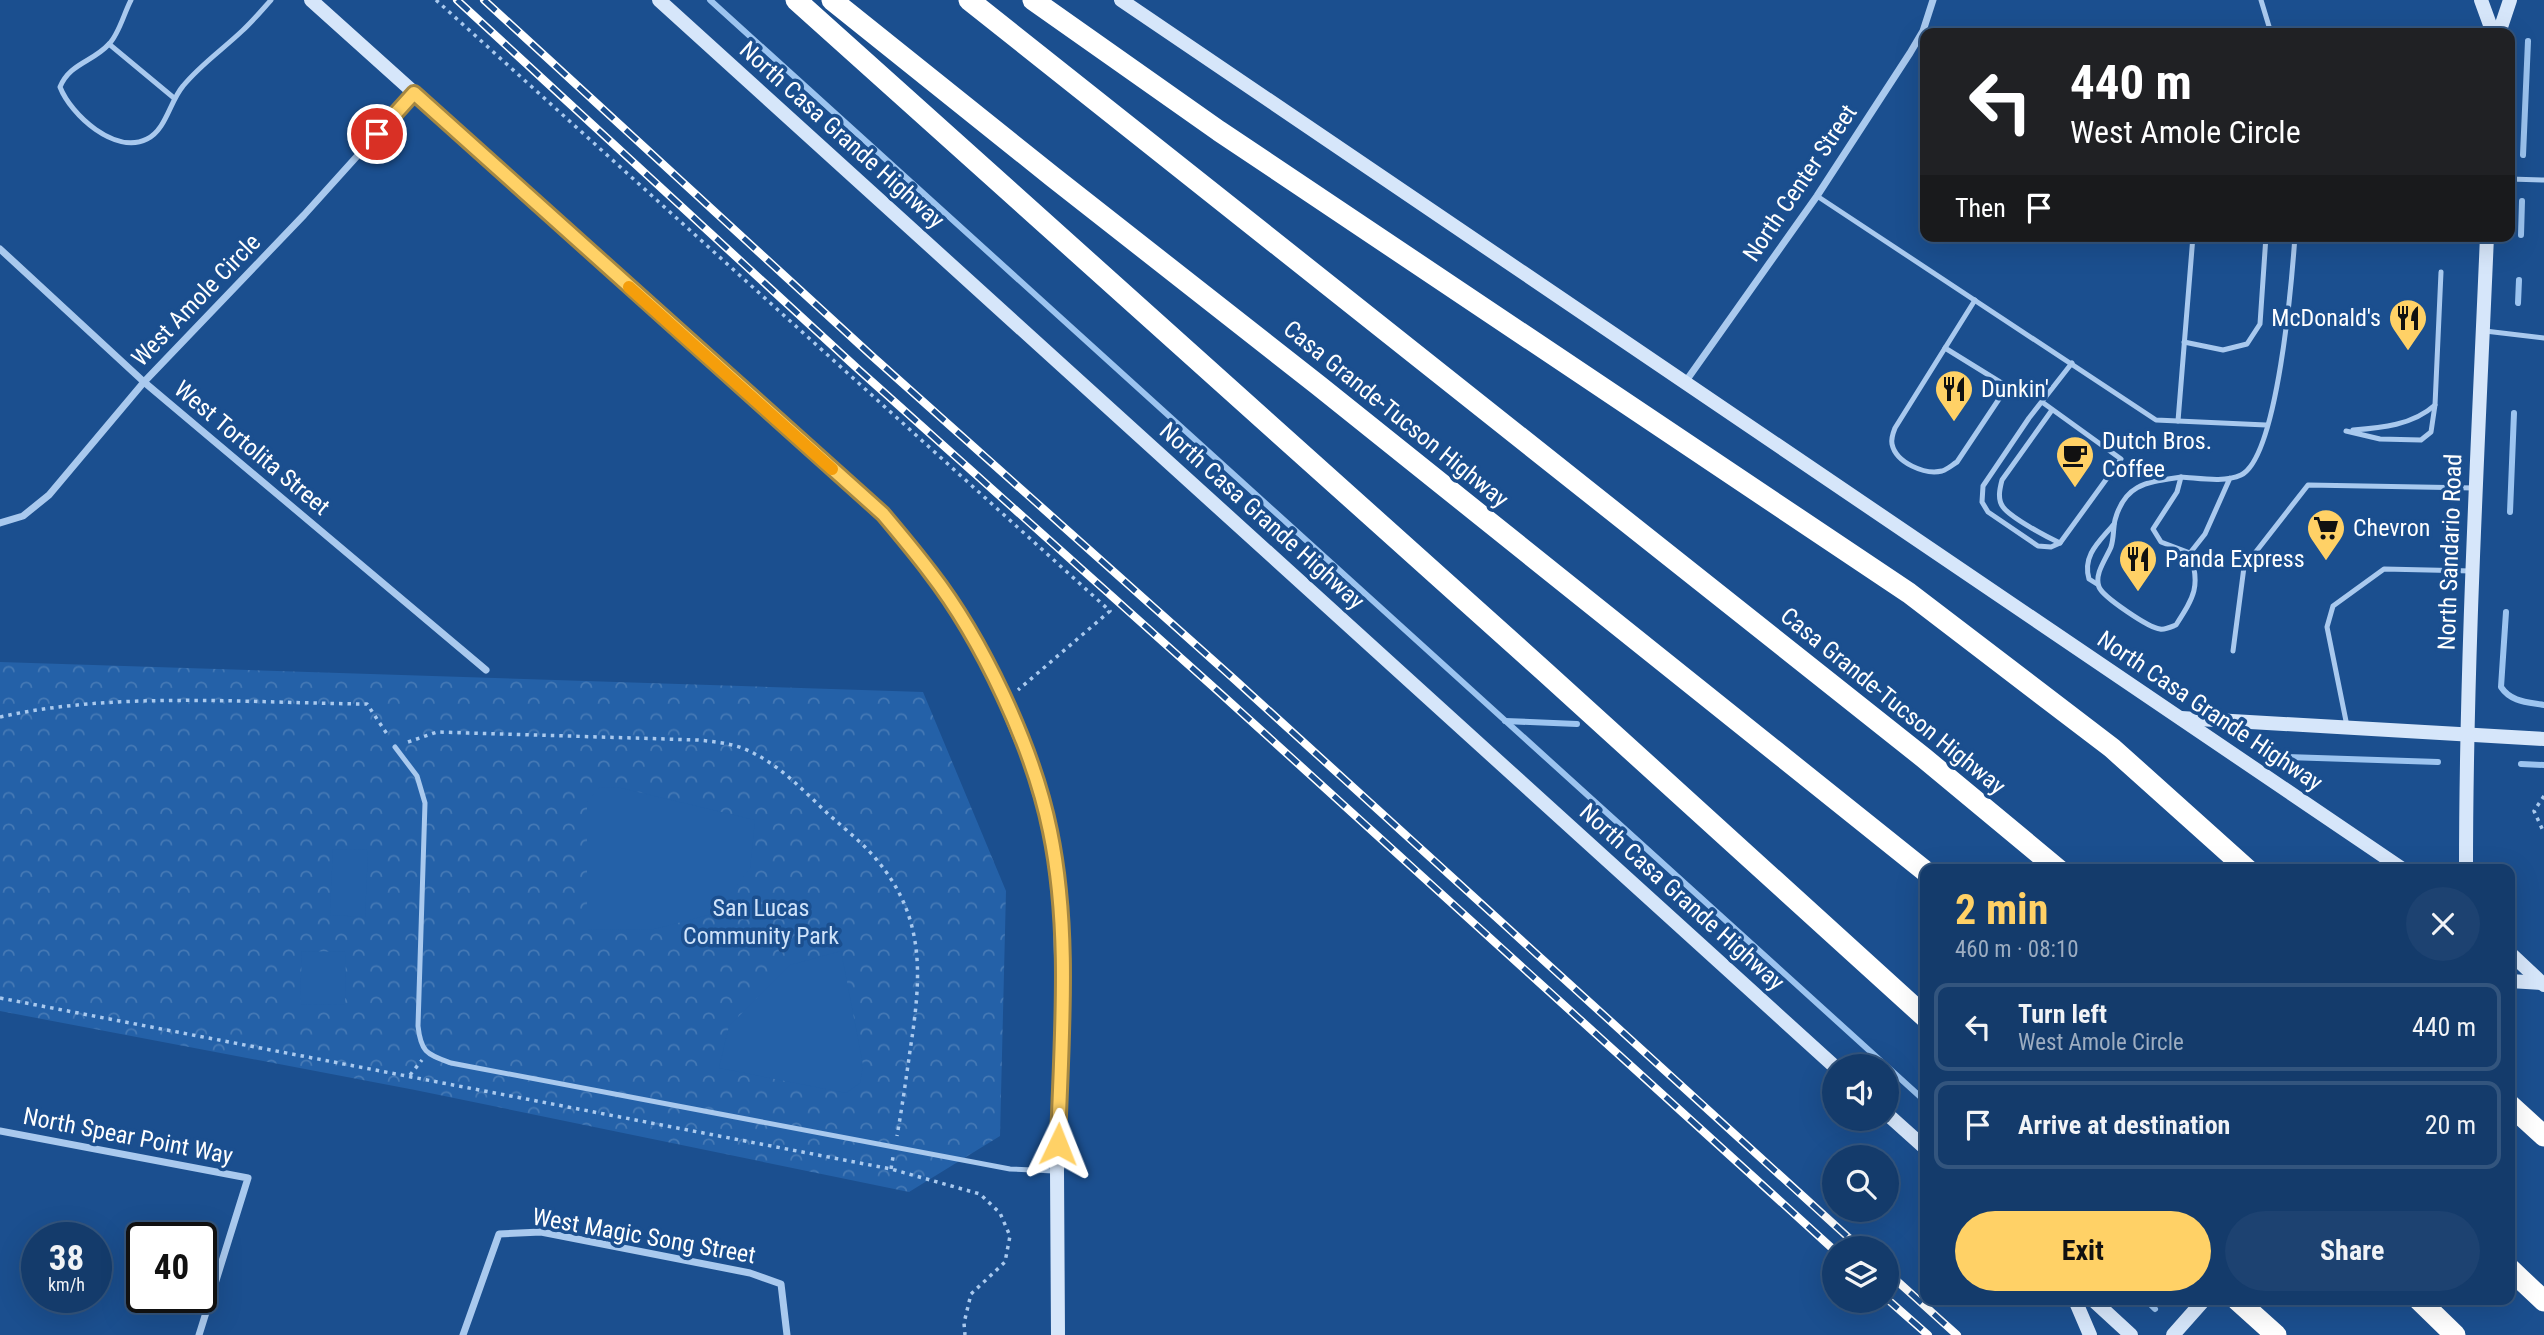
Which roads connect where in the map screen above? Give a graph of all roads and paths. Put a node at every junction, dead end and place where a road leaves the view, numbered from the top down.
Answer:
1 (131, 0) edge
2 (271, 0) edge
3 (311, 0) edge
4 (436, 0) edge
5 (659, 0) edge
6 (796, 0) edge
7 (832, 0) edge
8 (969, 0) edge
9 (1033, 0) edge
10 (1121, 0) edge
11 (1933, 0) edge
12 (2261, 0) edge
13 (2481, 0) edge
14 (2510, 0) edge
15 (1924, 28) edge
16 (2269, 28) edge
17 (2491, 28) edge
18 (2502, 28) edge
19 (1920, 36) edge
20 (109, 44) junction
21 (414, 93) junction
22 (174, 98) junction
23 (2515, 179) edge
24 (2544, 180) edge
25 (1816, 195) junction
26 (2192, 242) edge
27 (2266, 242) edge
28 (2294, 242) edge
29 (2487, 242) edge
30 (0, 249) edge
31 (2441, 272) dead end
32 (1975, 300) junction
33 (2482, 331) junction
34 (2544, 338) edge
35 (2184, 342) junction
36 (1945, 348) junction
37 (2072, 363) junction
38 (144, 382) junction
39 (1686, 382) junction
40 (2007, 387) junction
41 (2021, 395) dead end
42 (2042, 402) junction
43 (2435, 405) junction
44 (2052, 410) junction
45 (2178, 421) junction
46 (2266, 425) junction
47 (2181, 477) junction
48 (2230, 478) junction
49 (2475, 488) junction
50 (0, 523) edge
51 (2114, 524) junction
52 (2060, 542) junction
53 (2190, 553) junction
54 (2472, 571) junction
55 (2097, 584) junction
56 (2232, 651) dead end
57 (486, 670) dead end
58 (1005, 701) junction
59 (0, 717) edge
60 (2179, 718) junction
61 (2347, 729) junction
62 (2467, 736) junction
63 (2544, 740) edge
64 (395, 747) junction
65 (2544, 796) edge
66 (2544, 833) edge
67 (2052, 864) edge
68 (2241, 864) edge
69 (2395, 864) edge
70 (2466, 864) edge
71 (1920, 867) edge
72 (2515, 958) edge
73 (2515, 981) edge
74 (2543, 984) edge
75 (0, 998) edge
76 (1920, 1012) edge
77 (428, 1054) junction
78 (1822, 1055) edge
79 (410, 1075) junction
80 (2515, 1110) edge
81 (1899, 1125) edge
82 (0, 1131) edge
83 (2544, 1136) edge
84 (1920, 1144) edge
85 (895, 1148) junction
86 (891, 1169) junction
87 (1058, 1171) junction
88 (2515, 1274) edge
89 (2544, 1301) edge
90 (2077, 1305) edge
91 (2098, 1305) edge
92 (2200, 1305) edge
93 (2243, 1305) edge
94 (2423, 1305) edge
95 (2178, 1330) edge
96 (199, 1335) edge
97 (463, 1335) edge
98 (787, 1335) edge
99 (965, 1335) edge
100 (1058, 1335) edge
101 (2090, 1335) edge
102 (2131, 1335) edge
103 (2276, 1335) edge
104 (2455, 1335) edge

1 - 20 lane
2 - 22 lane
3 - 21 street
4 - 58 path
5 - 78 street, North Casa Grande Highway
6 - 76 highway
7 - 71 highway, Casa Grande-Tucson Highway
8 - 67 highway, Casa Grande-Tucson Highway
9 - 68 highway
10 - 39 street, North Casa Grande Highway
11 - 15 street, North Center Street
12 - 16 lane
13 - 17 street
14 - 18 street
19 - 25 street, North Center Street
20 - 22 lane
20 - 22 lane
21 - 38 street, West Amole Circle
21 - 58 street
23 - 24 lane
25 - 32 lane
25 - 39 street, North Center Street
26 - 35 lane
27 - 35 lane
28 - 46 lane
29 - 33 street, North Sandario Road
30 - 38 street, West Tortolita Street
31 - 43 lane
32 - 36 lane
32 - 37 lane
33 - 34 lane
33 - 49 street, North Sandario Road
35 - 45 lane
36 - 40 lane
36 - 40 lane
37 - 42 lane
37 - 45 lane
38 - 50 street, West Amole Circle
38 - 57 street, West Tortolita Street
39 - 60 street, North Casa Grande Highway
40 - 41 lane
42 - 44 lane
42 - 52 lane
43 - 43 lane
44 - 52 lane
44 - 52 lane
45 - 46 lane
46 - 48 lane
47 - 48 lane
47 - 51 lane
47 - 53 lane
48 - 53 lane
49 - 54 street, North Sandario Road
49 - 56 lane
51 - 55 lane
51 - 55 lane
53 - 55 lane
54 - 61 lane
54 - 62 street, North Sandario Road
58 - 87 street
59 - 64 path
60 - 61 street
60 - 69 street, North Casa Grande Highway
61 - 62 street
62 - 63 street
62 - 70 street, North Sandario Road
64 - 77 lane
64 - 85 path
65 - 66 path
72 - 74 street
73 - 74 street
75 - 79 path
77 - 79 path
77 - 85 lane
79 - 86 path
80 - 83 highway
81 - 84 street
82 - 96 street, North Spear Point Way
85 - 86 path
85 - 87 lane
86 - 99 path
87 - 100 street
88 - 89 highway
90 - 101 street
91 - 102 street
92 - 95 street
93 - 103 highway
94 - 104 highway
97 - 98 street, West Magic Song Street

